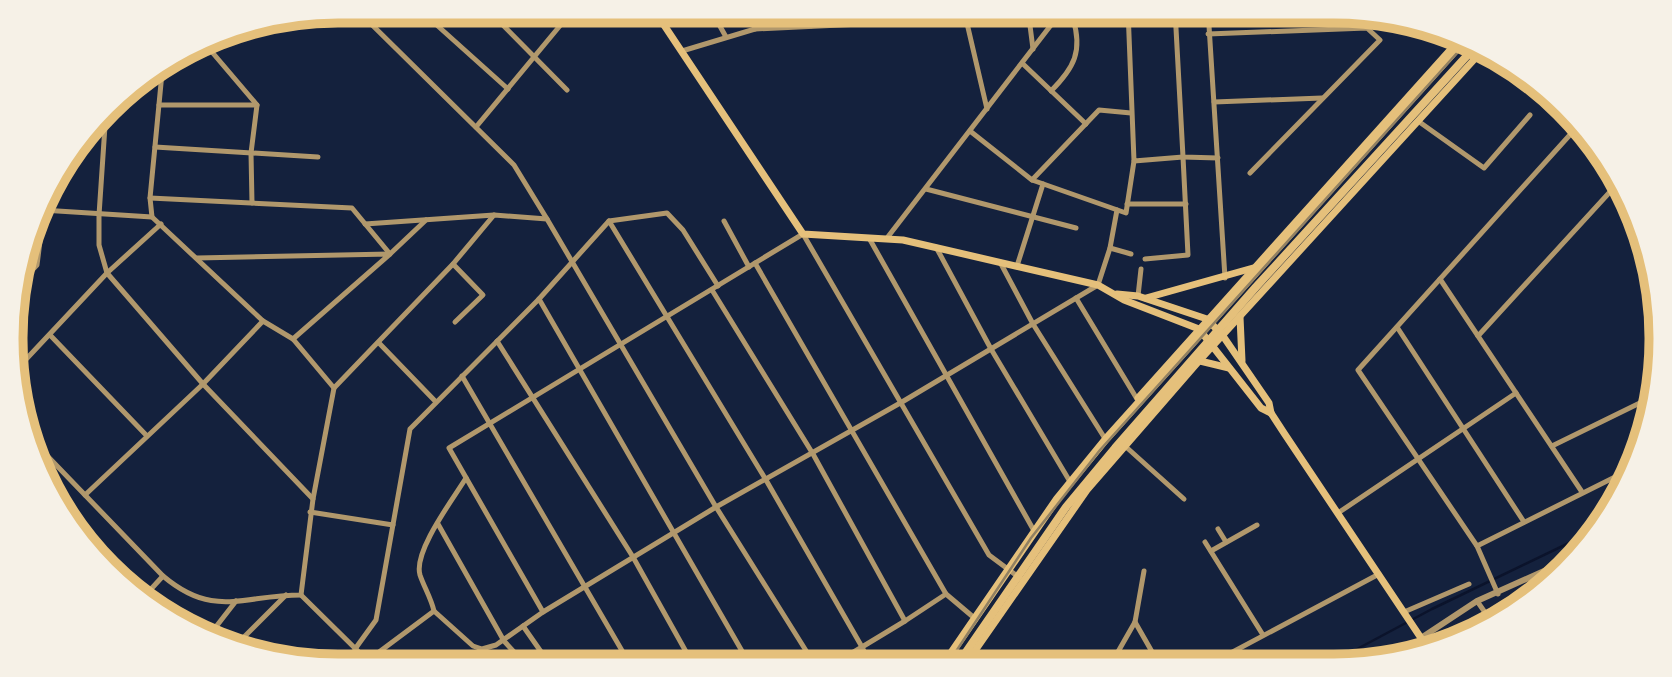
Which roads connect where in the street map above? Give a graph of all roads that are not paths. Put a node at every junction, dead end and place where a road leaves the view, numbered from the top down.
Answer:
1 (370, 23) edge
2 (434, 23) edge
3 (501, 23) edge
4 (563, 23) edge
5 (663, 23) edge
6 (718, 23) edge
7 (753, 23) edge
8 (810, 23) edge
9 (880, 23) edge
10 (967, 23) edge
11 (1030, 23) edge
12 (1059, 23) edge
13 (1074, 23) edge
14 (1128, 23) edge
15 (1176, 23) edge
16 (1208, 23) edge
17 (851, 24) joint
18 (811, 26) junction
19 (755, 29) junction
20 (1208, 34) junction
21 (726, 37) junction
22 (1455, 47) edge
23 (1455, 48) edge
24 (1033, 49) junction
25 (210, 50) edge
26 (682, 51) junction
27 (1469, 53) edge
28 (1476, 57) edge
29 (535, 58) junction
30 (1022, 63) junction
31 (162, 77) edge
32 (508, 89) junction
33 (567, 90) dead end
34 (1051, 91) junction
35 (1323, 98) junction
36 (1214, 102) junction
37 (159, 105) junction
38 (257, 105) junction
39 (987, 109) junction
40 (1131, 113) junction
41 (1530, 115) dead end
42 (1418, 121) junction
43 (1086, 124) junction
44 (105, 126) edge
45 (476, 127) junction
46 (970, 131) junction
47 (1573, 132) edge
48 (155, 147) junction
49 (251, 153) junction
50 (318, 157) dead end
51 (1183, 158) junction
52 (1218, 158) junction
53 (1134, 161) junction
54 (1250, 173) dead end
55 (1032, 180) junction
56 (1042, 184) junction
57 (926, 189) junction
58 (1612, 190) edge
59 (150, 198) junction
60 (252, 203) junction
61 (1127, 204) junction
62 (1186, 204) junction
63 (1117, 210) junction
64 (50, 211) edge
65 (99, 215) junction
66 (494, 215) junction
67 (152, 216) junction
68 (1032, 217) junction
69 (547, 219) junction
70 (426, 220) junction
71 (610, 221) junction
72 (724, 221) dead end
73 (161, 224) junction
74 (365, 224) junction
75 (1076, 228) dead end
76 (803, 234) junction
77 (40, 237) edge
78 (869, 238) junction
79 (887, 238) junction
80 (936, 247) junction
81 (1110, 248) junction
82 (390, 254) junction
83 (1131, 254) dead end
84 (197, 258) junction
85 (1145, 259) dead end
86 (1000, 262) junction
87 (453, 264) junction
88 (573, 264) junction
89 (752, 265) junction
90 (1017, 266) junction
91 (1255, 268) junction
92 (1141, 269) dead end
93 (31, 271) edge
94 (107, 273) junction
95 (1226, 278) junction
96 (1440, 279) junction
97 (1098, 285) junction
98 (715, 288) junction
99 (1116, 294) junction
100 (1076, 298) junction
101 (1142, 298) junction
102 (540, 299) junction
103 (1240, 316) junction
104 (667, 317) junction
105 (1207, 319) junction
106 (263, 320) junction
107 (455, 322) dead end
108 (1033, 324) junction
109 (1397, 327) junction
110 (1199, 329) junction
111 (50, 335) junction
112 (1223, 335) junction
113 (1478, 336) junction
114 (293, 339) junction
115 (497, 341) junction
116 (379, 343) junction
117 (621, 345) junction
118 (1213, 345) junction
119 (991, 349) junction
120 (1199, 361) junction
121 (23, 362) edge
122 (1242, 363) junction
123 (579, 370) junction
124 (1233, 370) junction
125 (948, 375) junction
126 (462, 376) junction
127 (203, 384) junction
128 (334, 388) junction
129 (1516, 393) junction
130 (533, 398) junction
131 (1137, 399) junction
132 (436, 402) junction
133 (902, 402) junction
134 (1643, 402) edge
135 (1271, 413) junction
136 (492, 422) junction
137 (1464, 427) junction
138 (853, 428) junction
139 (147, 436) junction
140 (1104, 437) junction
141 (1125, 446) junction
142 (1552, 446) junction
143 (45, 453) edge
144 (813, 454) junction
145 (1415, 459) junction
146 (1618, 476) edge
147 (466, 478) junction
148 (766, 480) junction
149 (1069, 480) junction
150 (1582, 492) junction
151 (85, 495) junction
152 (313, 499) junction
153 (1184, 499) dead end
154 (716, 506) junction
155 (310, 512) junction
156 (1338, 513) junction
157 (1524, 522) junction
158 (438, 524) junction
159 (393, 525) junction
160 (1257, 525) dead end
161 (1032, 529) junction
162 (1219, 529) dead end
163 (675, 533) junction
164 (1205, 542) dead end
165 (1226, 542) junction
166 (1476, 547) junction
167 (1211, 551) junction
168 (633, 557) junction
169 (1006, 567) junction
170 (1551, 568) edge
171 (1144, 571) dead end
172 (1379, 574) junction
173 (163, 576) junction
174 (1023, 580) junction
175 (1469, 584) dead end
176 (586, 586) junction
177 (149, 591) edge
178 (1497, 592) junction
179 (946, 594) junction
180 (286, 595) junction
181 (301, 595) junction
182 (236, 601) junction
183 (1477, 601) junction
184 (434, 611) junction
185 (543, 612) junction
186 (1404, 613) junction
187 (1487, 614) edge
188 (972, 616) junction
189 (905, 621) junction
190 (1135, 622) junction
191 (523, 626) junction
192 (215, 628) edge
193 (1263, 635) junction
194 (1421, 638) junction
195 (242, 639) edge
196 (504, 641) junction
197 (1423, 641) edge
198 (862, 647) junction
199 (355, 649) junction
200 (360, 654) edge
201 (376, 654) edge
202 (516, 654) edge
203 (543, 654) edge
204 (624, 654) edge
205 (687, 654) edge
206 (744, 654) edge
207 (808, 654) edge
208 (850, 654) edge
209 (866, 654) edge
210 (948, 654) edge
211 (949, 654) edge
212 (965, 654) edge
213 (973, 654) edge
214 (1117, 654) edge
215 (1153, 654) edge
216 (1228, 654) edge

1 - 45 street
2 - 32 street
3 - 29 street
4 - 29 street
5 - 26 main road
6 - 21 street
7 - 19 street
8 - 18 street
9 - 17 street
10 - 39 street
11 - 24 street
12 - 24 street
13 - 34 street
14 - 40 street
15 - 51 street
16 - 20 street
17 - 18 street
18 - 19 street
19 - 21 street
20 - 35 street
20 - 36 street
21 - 26 street
22 - 91 main road
23 - 211 main road
24 - 30 street
25 - 38 street
26 - 76 main road
27 - 212 main road
28 - 42 main road
29 - 32 street
29 - 33 street
30 - 34 street
30 - 39 street
31 - 37 street
32 - 45 street
34 - 43 street
35 - 36 street
35 - 54 street
36 - 52 street
37 - 38 street
37 - 48 street
38 - 49 street
39 - 46 street
40 - 43 street
40 - 53 street
41 - 42 street
42 - 103 main road
43 - 55 street
44 - 65 street
45 - 69 street
46 - 55 street
46 - 57 street
47 - 96 street
48 - 49 street
48 - 59 street
49 - 50 street
49 - 60 street
51 - 52 street
51 - 53 street
51 - 62 street
52 - 95 street
53 - 61 street
55 - 56 street
56 - 63 street
56 - 68 street
57 - 68 street
57 - 79 street
58 - 113 street
59 - 60 street
59 - 67 street
60 - 74 street
61 - 62 street
61 - 63 street
62 - 85 street
63 - 81 street
64 - 65 street
65 - 67 street
65 - 94 street
66 - 69 street
66 - 70 street
66 - 87 street
67 - 73 street
68 - 75 street
68 - 90 street
69 - 88 street
70 - 74 street
70 - 82 street
71 - 88 street
71 - 98 street
71 - 104 street
72 - 89 street
73 - 84 street
73 - 94 street
74 - 82 street
76 - 78 main road
76 - 89 street
76 - 133 street
77 - 93 street
78 - 79 main road
78 - 125 street
79 - 80 main road
80 - 86 main road
80 - 119 street
81 - 83 street
81 - 97 street
82 - 84 street
82 - 114 street
84 - 106 street
86 - 90 main road
86 - 108 street
87 - 107 street
87 - 116 street
88 - 102 street
88 - 117 street
89 - 98 street
89 - 138 street
90 - 97 main road
91 - 95 main road
91 - 105 main road
92 - 101 street
94 - 111 street
94 - 127 street
95 - 101 main road
96 - 109 street
96 - 113 street
97 - 99 main road
97 - 100 street
98 - 104 street
98 - 144 street
99 - 101 main road
99 - 110 main road
100 - 108 street
100 - 131 street
101 - 105 main road
102 - 115 street
102 - 123 street
103 - 112 main road
103 - 122 main road
104 - 117 street
104 - 148 street
105 - 110 main road
105 - 112 main road
106 - 114 street
106 - 127 street
108 - 119 street
108 - 140 street
109 - 137 street
109 - 145 street
110 - 118 main road
110 - 131 main road
111 - 121 street
111 - 139 street
112 - 118 main road
112 - 122 main road
113 - 129 street
114 - 128 street
115 - 126 street
115 - 130 street
116 - 128 street
116 - 132 street
117 - 123 street
117 - 154 street
118 - 120 main road
118 - 124 main road
119 - 125 street
119 - 149 street
120 - 124 main road
120 - 141 main road
122 - 135 main road
123 - 130 street
123 - 163 street
124 - 135 main road
125 - 133 street
125 - 161 street
126 - 132 street
126 - 136 street
127 - 139 street
127 - 152 street
128 - 152 street
129 - 137 street
129 - 142 street
130 - 136 street
130 - 168 street
131 - 140 main road
132 - 159 street
133 - 138 street
133 - 169 street
134 - 142 street
135 - 156 main road
136 - 147 street
136 - 176 street
137 - 145 street
137 - 157 street
138 - 144 street
138 - 179 street
139 - 151 street
140 - 149 main road
141 - 153 street
141 - 174 main road
142 - 150 street
143 - 151 street
144 - 148 street
144 - 189 street
145 - 156 street
145 - 166 street
146 - 150 street
147 - 158 street
147 - 185 street
148 - 154 street
148 - 198 street
149 - 161 main road
150 - 157 street
151 - 173 street
152 - 155 street
154 - 163 street
154 - 207 street
155 - 159 street
155 - 181 street
156 - 172 main road
157 - 166 street
158 - 184 street
158 - 196 street
159 - 199 street
160 - 165 street
161 - 169 main road
162 - 165 street
163 - 168 street
163 - 206 street
164 - 167 street
165 - 167 street
166 - 178 street
167 - 193 street
168 - 176 street
168 - 205 street
169 - 174 street
169 - 188 main road
170 - 178 street
171 - 190 street
172 - 186 main road
172 - 193 street
173 - 177 street
173 - 182 street
174 - 213 main road
175 - 186 street
176 - 185 street
176 - 204 street
178 - 183 street
179 - 188 street
179 - 189 street
180 - 181 street
180 - 182 street
180 - 195 street
181 - 199 street
182 - 192 street
183 - 187 street
183 - 194 street
184 - 196 street
184 - 201 street
185 - 191 street
186 - 194 main road
188 - 210 main road
189 - 198 street
190 - 214 street
190 - 215 street
191 - 196 street
191 - 203 street
193 - 216 street
194 - 197 main road
196 - 202 street
198 - 208 street
198 - 209 street
199 - 200 street

